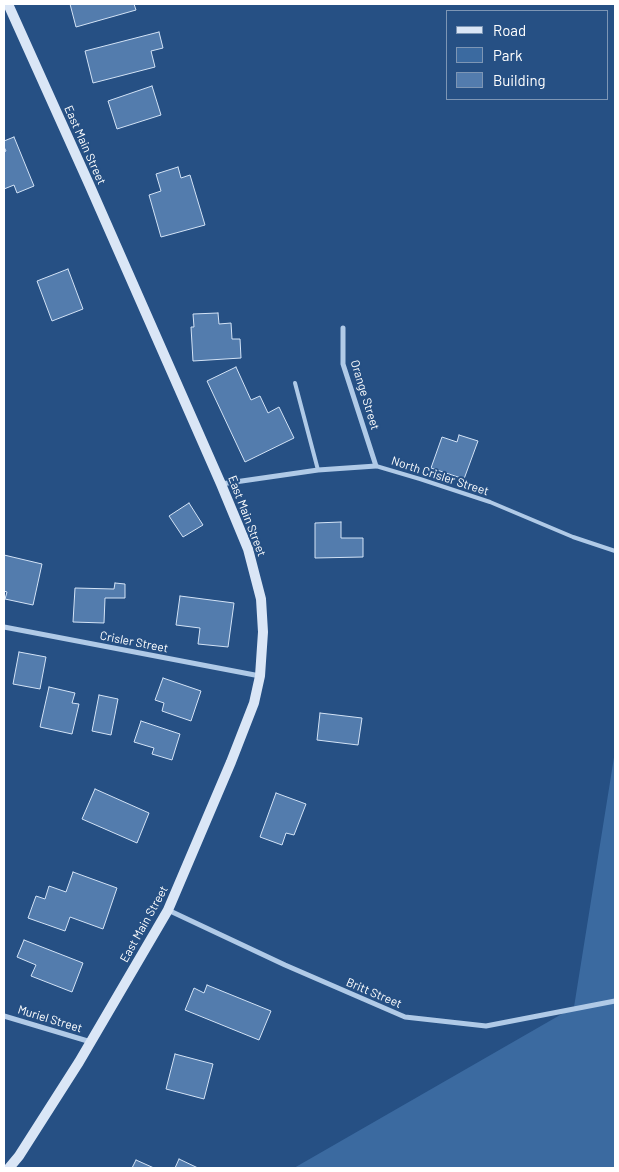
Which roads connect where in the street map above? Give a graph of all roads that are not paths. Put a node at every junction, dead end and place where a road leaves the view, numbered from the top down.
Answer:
1 (8, 4) edge
2 (343, 328) dead end
3 (295, 383) dead end
4 (376, 466) junction
5 (318, 470) junction
6 (221, 484) junction
7 (615, 551) edge
8 (4, 627) edge
9 (260, 676) junction
10 (168, 910) junction
11 (615, 1001) edge
12 (4, 1016) edge
13 (91, 1042) junction
14 (9, 1168) edge

1 - 6 main road, East Main Street
2 - 4 street, Orange Street
3 - 5 lane
4 - 5 street, North Crisler Street
4 - 7 lane, North Crisler Street
5 - 6 street, North Crisler Street
6 - 9 main road, East Main Street
8 - 9 street, Crisler Street
9 - 10 main road, East Main Street
10 - 11 street, Britt Street
10 - 13 main road, East Main Street
12 - 13 street, Muriel Street
13 - 14 main road, East Main Street

